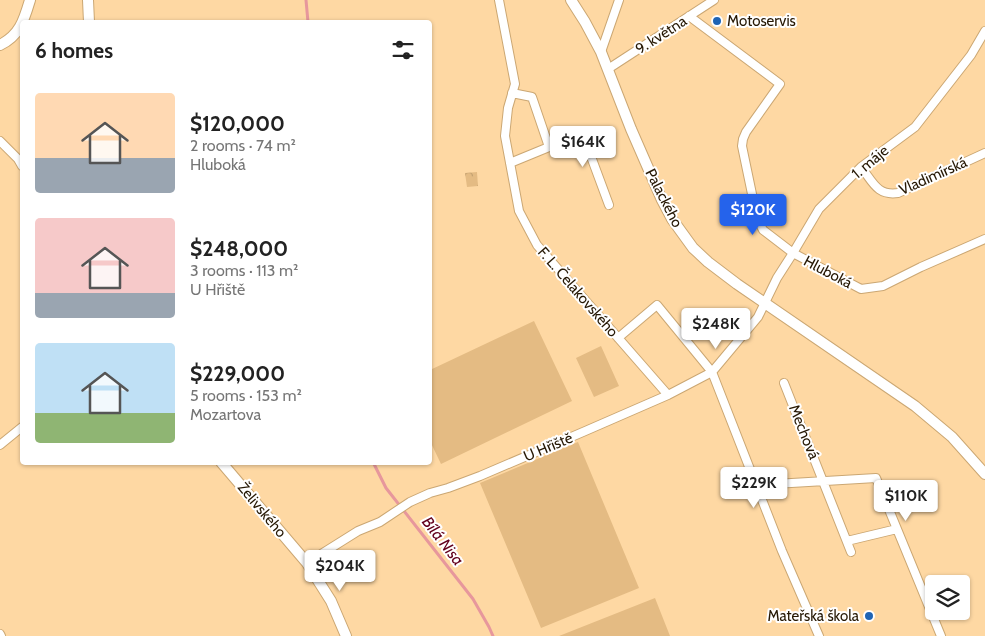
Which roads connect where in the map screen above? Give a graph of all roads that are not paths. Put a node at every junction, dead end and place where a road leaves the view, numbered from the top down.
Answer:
1 (30, 0) edge
2 (88, 0) edge
3 (94, 0) edge
4 (499, 0) edge
5 (570, 0) edge
6 (619, 0) edge
7 (714, 0) edge
8 (690, 16) junction
9 (22, 20) edge
10 (91, 20) edge
11 (91, 20) edge
12 (20, 26) edge
13 (985, 31) edge
14 (0, 45) edge
15 (601, 52) junction
16 (608, 69) junction
17 (512, 94) junction
18 (0, 141) edge
19 (549, 146) junction
20 (985, 153) edge
21 (20, 162) edge
22 (510, 164) junction
23 (862, 167) junction
24 (609, 205) dead end
25 (985, 239) edge
26 (794, 253) junction
27 (765, 302) junction
28 (618, 338) junction
29 (712, 372) junction
30 (784, 383) dead end
31 (668, 395) junction
32 (20, 430) edge
33 (0, 445) edge
34 (224, 465) edge
35 (985, 474) edge
36 (823, 481) junction
37 (756, 485) junction
38 (897, 529) junction
39 (847, 541) junction
40 (852, 552) dead end
41 (307, 563) junction
42 (346, 636) edge
43 (819, 636) edge
44 (940, 636) edge

1 - 9 street
2 - 10 street
3 - 11 street
4 - 17 street, F. L. Čelakovského
5 - 15 street, Palackého
6 - 15 street
7 - 8 street, 9. května
8 - 16 street, 9. května
8 - 26 street, Hluboká
12 - 14 street
13 - 23 street, 1. máje
15 - 16 street, Palackého
16 - 27 street, Palackého
17 - 19 street
17 - 22 street, F. L. Čelakovského
18 - 21 street
19 - 22 street
19 - 24 street
20 - 23 street, Vladimírská
22 - 28 street, F. L. Čelakovského
23 - 26 street, 1. máje
25 - 26 street, Hluboká
26 - 27 street, 1. máje
27 - 29 street, U Hřiště
27 - 35 street, Palackého
28 - 29 street
28 - 31 street, F. L. Čelakovského
29 - 31 street, U Hřiště
29 - 37 street
30 - 36 street, Mechová
31 - 41 street, U Hřiště
32 - 33 street
34 - 41 street, Želivského
36 - 37 street, Mechová
36 - 38 street, Mechová
36 - 39 street, Mechová
37 - 43 street
38 - 39 street
38 - 44 street, Mechová
39 - 40 street, Mechová
41 - 42 street, Želivského

